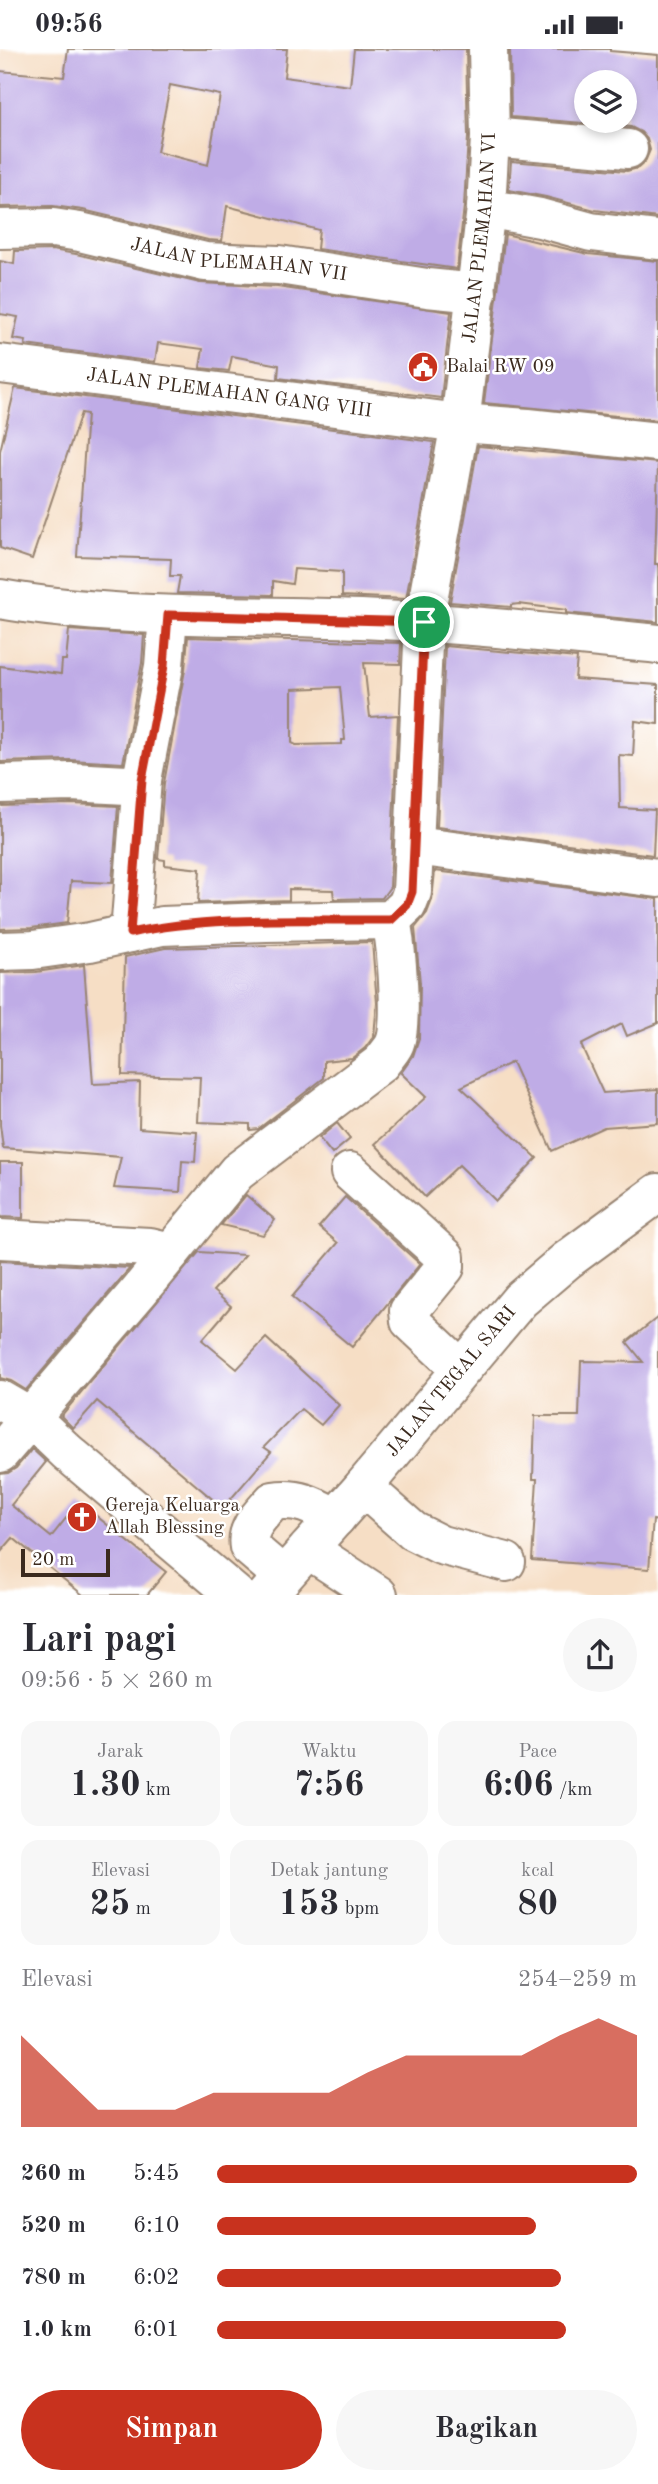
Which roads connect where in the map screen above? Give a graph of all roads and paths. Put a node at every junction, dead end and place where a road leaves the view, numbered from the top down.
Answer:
1 (488, 49) edge
2 (489, 137) junction
3 (628, 149) dead end
4 (486, 208) junction
5 (0, 229) edge
6 (658, 240) edge
7 (477, 293) junction
8 (0, 364) edge
9 (460, 423) junction
10 (658, 442) edge
11 (0, 599) edge
12 (168, 615) junction
13 (424, 622) junction
14 (658, 644) edge
15 (142, 780) junction
16 (0, 784) edge
17 (415, 846) junction
18 (658, 879) edge
19 (391, 920) junction
20 (130, 933) junction
21 (0, 951) edge
22 (350, 1172) dead end
23 (658, 1193) edge
24 (0, 1239) edge
25 (171, 1252) junction
26 (460, 1369) junction
27 (15, 1409) edge
28 (0, 1453) edge
29 (363, 1487) junction
30 (336, 1518) junction
31 (506, 1562) dead end
32 (286, 1574) edge
33 (236, 1595) edge
34 (378, 1595) edge

1 - 2 street, JALAN PLEMAHAN VI
2 - 3 street
2 - 4 street, JALAN PLEMAHAN VI
4 - 6 street
4 - 7 street, JALAN PLEMAHAN VI
5 - 7 street, JALAN PLEMAHAN VII
7 - 9 street, JALAN PLEMAHAN VI
8 - 9 street, JALAN PLEMAHAN GANG VIII
9 - 10 street, JALAN PLEMAHAN GANG VIII
9 - 13 street, JALAN PLEMAHAN VI
11 - 12 street
12 - 13 street
12 - 15 street
13 - 14 street
13 - 17 street, JALAN PLEMAHAN VI
15 - 16 street
15 - 20 street
17 - 18 street
17 - 19 street, JALAN PLEMAHAN VI
19 - 20 street
19 - 25 street
20 - 21 street
22 - 26 street
23 - 26 street, JALAN TEGAL SARI
24 - 25 street
25 - 27 street
26 - 29 street, JALAN TEGAL SARI
27 - 28 street
27 - 33 street
29 - 30 street, JALAN TEGAL SARI
29 - 31 street
30 - 32 street, JALAN TEGAL SARI
30 - 32 street
32 - 34 street

